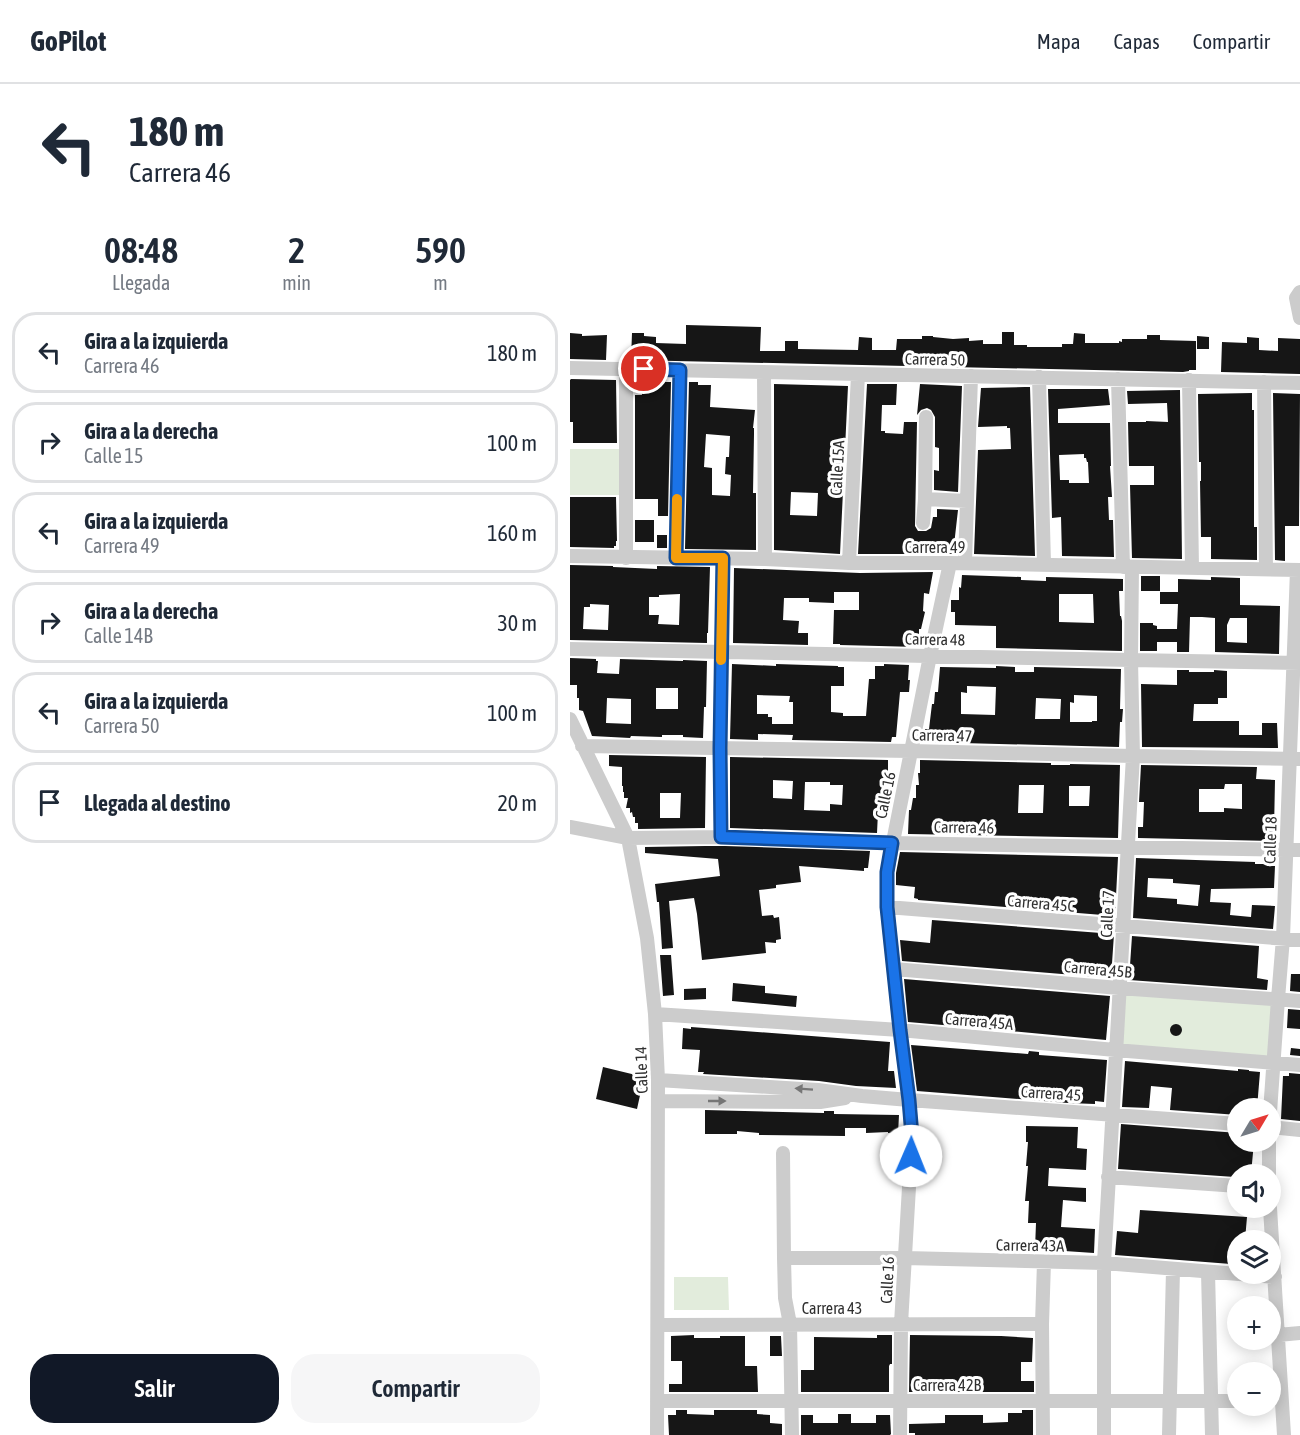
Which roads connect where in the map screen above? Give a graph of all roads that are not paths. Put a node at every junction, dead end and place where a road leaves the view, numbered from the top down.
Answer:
1 (1300, 292) edge
2 (1300, 318) edge
3 (570, 368) edge
4 (626, 369) junction
5 (680, 370) junction
6 (764, 372) junction
7 (858, 374) junction
8 (971, 376) junction
9 (1039, 377) junction
10 (1118, 379) junction
11 (1189, 380) junction
12 (1263, 382) junction
13 (1300, 383) edge
14 (926, 417) dead end
15 (925, 499) junction
16 (967, 501) junction
17 (923, 523) dead end
18 (570, 556) edge
19 (626, 558) junction
20 (676, 558) junction
21 (723, 558) junction
22 (765, 559) junction
23 (849, 563) junction
24 (950, 563) junction
25 (965, 563) junction
26 (1044, 564) junction
27 (1128, 567) junction
28 (1192, 568) junction
29 (1266, 569) junction
30 (1298, 570) edge
31 (570, 649) edge
32 (721, 651) junction
33 (930, 656) junction
34 (1131, 660) junction
35 (1296, 662) edge
36 (570, 719) edge
37 (582, 746) junction
38 (720, 748) junction
39 (911, 751) junction
40 (1132, 756) junction
41 (1295, 759) edge
42 (570, 827) edge
43 (721, 837) junction
44 (628, 838) junction
45 (892, 843) junction
46 (1127, 847) junction
47 (1293, 850) edge
48 (887, 907) junction
49 (1123, 926) junction
50 (1283, 938) junction
51 (1300, 940) edge
52 (894, 969) junction
53 (1119, 988) junction
54 (1278, 999) junction
55 (1300, 1001) edge
56 (655, 1014) junction
57 (900, 1030) junction
58 (1115, 1050) junction
59 (1274, 1063) junction
60 (1300, 1065) edge
61 (658, 1080) junction
62 (862, 1096) junction
63 (1271, 1098) edge
64 (909, 1100) junction
65 (658, 1101) junction
66 (1111, 1114) junction
67 (1227, 1123) edge
68 (1281, 1128) edge
69 (1300, 1130) edge
70 (783, 1153) dead end
71 (1108, 1177) junction
72 (1227, 1185) edge
73 (784, 1258) junction
74 (905, 1258) junction
75 (1044, 1262) junction
76 (1104, 1263) junction
77 (1173, 1270) junction
78 (1208, 1272) junction
79 (1227, 1273) edge
80 (790, 1324) junction
81 (901, 1324) junction
82 (1042, 1324) junction
83 (658, 1325) junction
84 (1300, 1333) edge
85 (1281, 1335) edge
86 (657, 1401) junction
87 (791, 1401) junction
88 (900, 1401) junction
89 (1043, 1401) junction
90 (1104, 1401) junction
91 (1169, 1401) junction
92 (1211, 1401) junction
93 (1227, 1401) edge
94 (1280, 1416) edge
95 (657, 1435) edge
96 (792, 1435) edge
97 (900, 1435) edge
98 (1043, 1435) edge
99 (1104, 1435) edge
100 (1169, 1435) edge
101 (1212, 1435) edge
102 (1284, 1435) edge

1 - 2 street
3 - 4 street, Carrera 50
4 - 5 street, Carrera 50
4 - 19 street
5 - 6 street, Carrera 50
5 - 20 street
6 - 7 street, Carrera 50
6 - 22 street
7 - 8 street, Carrera 50
7 - 23 street, Calle 15A
8 - 9 street, Carrera 50
8 - 16 street
9 - 10 street, Carrera 50
9 - 26 street
10 - 11 street, Carrera 50
10 - 27 street, Calle 17
11 - 12 street, Carrera 50
11 - 28 street
12 - 13 street, Carrera 50
12 - 29 street
14 - 15 street
15 - 16 street
15 - 17 street
16 - 25 street
18 - 19 street, Carrera 49
19 - 20 street, Carrera 49
20 - 21 street, Carrera 49
21 - 22 street, Carrera 49
21 - 32 street
22 - 23 street, Carrera 49
23 - 24 street, Carrera 49
24 - 25 street, Carrera 49
24 - 33 street, Calle 16
25 - 26 street, Carrera 49
26 - 27 street, Carrera 49
27 - 28 street, Carrera 49
27 - 34 street, Calle 17
28 - 29 street, Carrera 49
29 - 30 street, Carrera 49
30 - 35 street, Calle 18
31 - 32 street, Carrera 48
32 - 33 street, Carrera 48
32 - 38 street
33 - 34 street, Carrera 48
33 - 39 street, Calle 16
34 - 35 street, Carrera 48
34 - 40 street, Calle 17
35 - 41 street, Calle 18
36 - 37 street, Calle 14
37 - 38 street, Carrera 47
37 - 44 street, Calle 14
38 - 39 street, Carrera 47
38 - 43 street
39 - 40 street, Carrera 47
39 - 45 street, Calle 16
40 - 41 street, Carrera 47
40 - 46 street, Calle 17
41 - 47 street, Calle 18
42 - 44 street, Carrera 46
43 - 44 street, Carrera 46
43 - 45 street, Carrera 46
44 - 56 street, Calle 14
45 - 46 street, Carrera 46
45 - 48 street, Calle 16
46 - 47 street, Carrera 46
46 - 49 street, Calle 17
47 - 50 street, Calle 18
48 - 49 street, Carrera 45C
48 - 52 street, Calle 16
49 - 50 street, Carrera 45C
49 - 53 street, Calle 17
50 - 51 street, Carrera 45C
50 - 54 street, Calle 18
52 - 53 street, Carrera 45B
52 - 57 street, Calle 16
53 - 54 street, Carrera 45B
53 - 58 street, Calle 17
54 - 55 street, Carrera 45B
54 - 59 street, Calle 18
56 - 57 street, Carrera 45A
56 - 61 street, Calle 14
57 - 58 street, Carrera 45A
57 - 64 street, Calle 16
58 - 59 street, Carrera 45A
58 - 66 street, Calle 17
59 - 60 street, Carrera 45A
59 - 63 street, Calle 18
62 -> 61 street, Carrera 45
61 - 65 street, Calle 14
62 - 64 street, Carrera 45
65 -> 62 street, Carrera 45
64 - 66 street, Carrera 45
64 - 74 street, Calle 16
65 - 83 street, Calle 14
66 - 67 street, Carrera 45
66 - 71 street, Calle 17
68 - 69 street
70 - 73 street
71 - 72 street
71 - 76 street, Calle 17
73 - 74 street, Carrera 43A
73 - 80 street
74 - 75 street, Carrera 43A
74 - 81 street, Calle 16
75 - 76 street, Carrera 43A
75 - 82 street
76 - 77 street, Carrera 43A
76 - 90 street, Calle 17
77 - 78 street, Carrera 43A
77 - 91 street
78 - 79 street, Carrera 43A
78 - 92 street
80 - 81 street, Carrera 43
80 - 83 street, Carrera 43
80 - 87 street
81 - 82 street, Carrera 43
81 - 88 street, Calle 16
82 - 89 street
83 - 86 street, Calle 14
84 - 85 street
86 - 87 street, Carrera 42B
86 - 95 street, Calle 14
87 - 88 street, Carrera 42B
87 - 96 street
88 - 89 street, Carrera 42B
88 - 97 street, Calle 16
89 - 90 street, Carrera 42B
89 - 98 street
90 - 91 street, Carrera 42B
90 - 99 street, Calle 17
91 - 92 street, Carrera 42B
91 - 100 street
92 - 93 street, Carrera 42B
92 - 101 street
94 - 102 street

